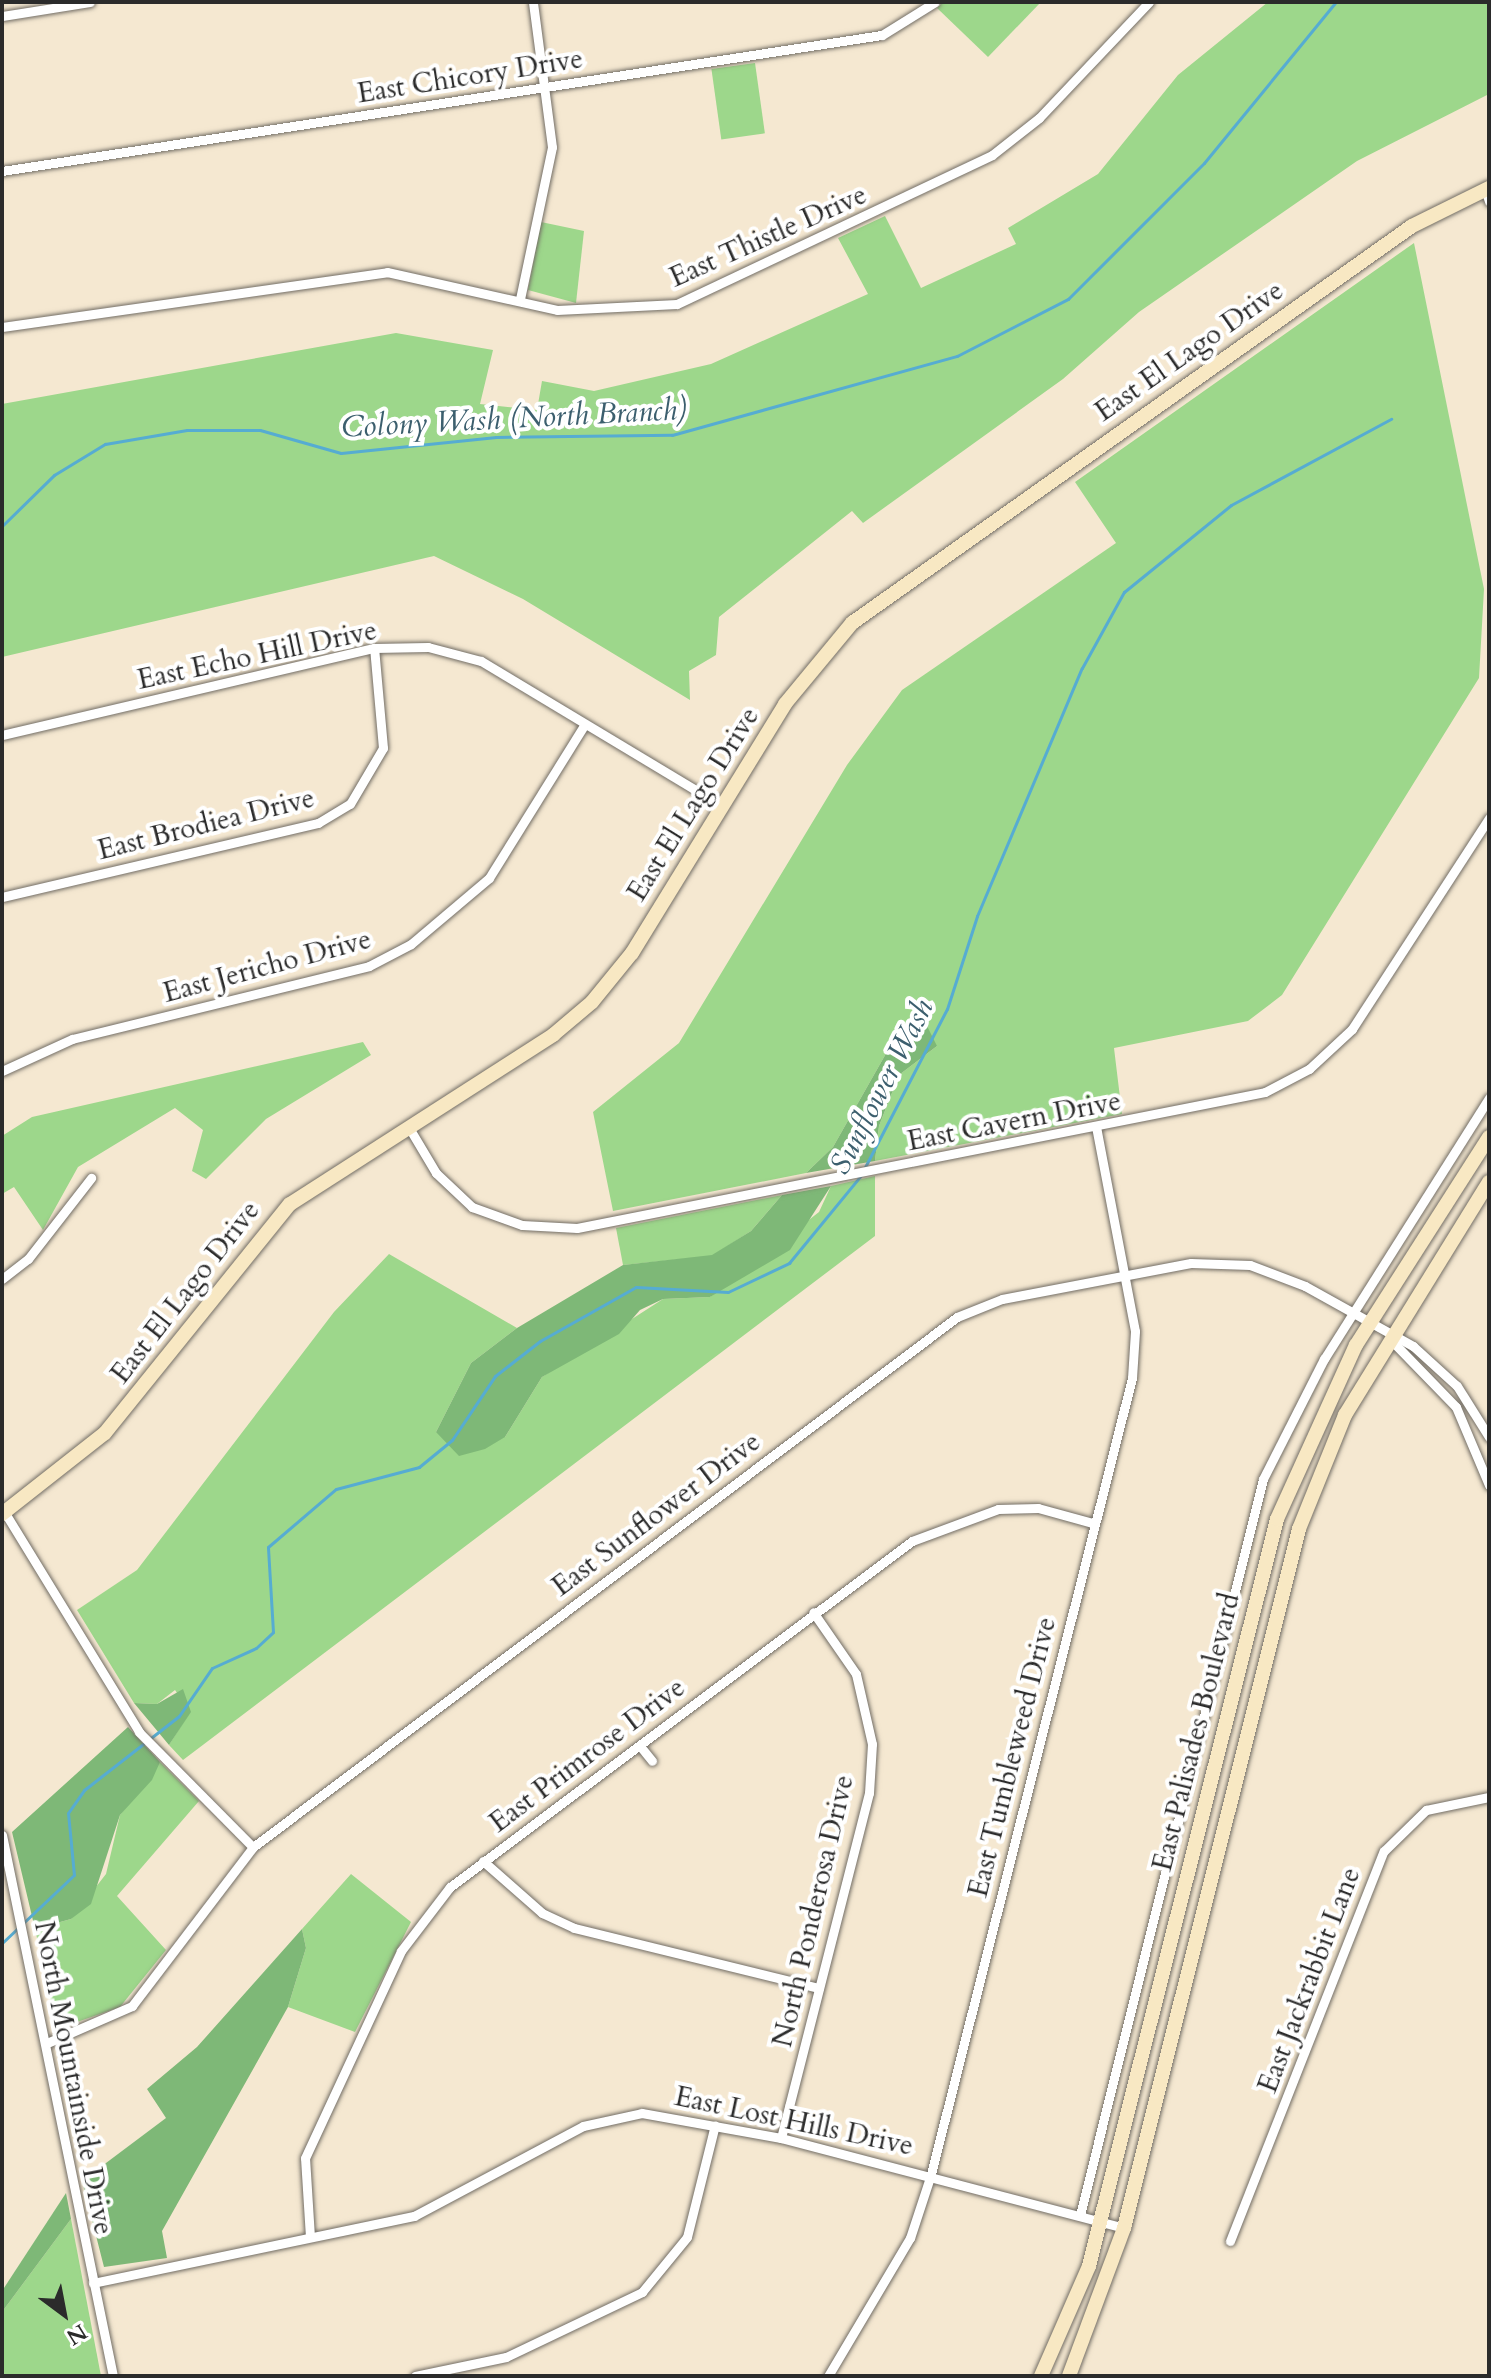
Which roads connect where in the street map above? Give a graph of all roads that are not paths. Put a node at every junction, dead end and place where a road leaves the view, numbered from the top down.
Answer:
1 (90, 2) edge
2 (533, 2) edge
3 (935, 2) edge
4 (1149, 2) edge
5 (2, 16) edge
6 (547, 86) junction
7 (2, 171) edge
8 (1488, 193) edge
9 (520, 299) junction
10 (2, 327) edge
11 (374, 648) junction
12 (585, 724) junction
13 (2, 735) edge
14 (722, 806) junction
15 (1489, 818) edge
16 (2, 897) edge
17 (2, 1071) edge
18 (1489, 1098) edge
19 (408, 1126) junction
20 (1096, 1127) junction
21 (1489, 1137) edge
22 (91, 1178) dead end
23 (1489, 1182) edge
24 (1126, 1276) junction
25 (2, 1279) edge
26 (1351, 1314) junction
27 (1369, 1326) junction
28 (1390, 1339) junction
29 (1489, 1437) edge
30 (1489, 1485) edge
31 (3, 1511) edge
32 (1093, 1523) junction
33 (813, 1612) junction
34 (640, 1746) junction
35 (652, 1761) dead end
36 (1489, 1797) edge
37 (2, 1835) edge
38 (253, 1847) junction
39 (483, 1861) junction
40 (5, 1867) edge
41 (819, 1988) junction
42 (47, 2043) junction
43 (715, 2125) junction
44 (781, 2138) junction
45 (931, 2174) junction
46 (1080, 2215) junction
47 (1100, 2221) junction
48 (1124, 2228) junction
49 (310, 2237) junction
50 (1230, 2241) dead end
51 (93, 2283) junction
52 (113, 2376) edge
53 (415, 2376) edge
54 (828, 2376) edge
55 (1041, 2376) edge
56 (1069, 2376) edge

1 - 5 street
2 - 6 street
3 - 6 street, East Chicory Drive
4 - 9 street, East Thistle Drive
6 - 7 street, East Chicory Drive
6 - 9 street
8 - 14 street, East El Lago Drive
9 - 10 street, East Thistle Drive
11 - 12 street, East Echo Hill Drive
11 - 13 street, East Echo Hill Drive
11 - 16 street, East Brodiea Drive
12 - 14 street, East Echo Hill Drive
12 - 17 street, East Jericho Drive
14 - 19 street, East El Lago Drive
15 - 20 street, East Cavern Drive
18 - 26 street
19 - 20 street, East Cavern Drive
19 - 31 street, East El Lago Drive
20 - 24 street, East Tumbleweed Drive
21 - 27 street, East Palisades Boulevard
22 - 25 street
23 - 28 street, East Palisades Boulevard
24 - 26 street, East Sunflower Drive
24 - 32 street, East Tumbleweed Drive
24 - 38 street, East Sunflower Drive
26 - 27 street, East Sunflower Drive
26 - 46 street
27 - 28 street, East Sunflower Drive
27 - 47 street, East Palisades Boulevard
28 - 29 street
28 - 30 street
28 - 48 street, East Palisades Boulevard
31 - 38 street
32 - 33 street, East Primrose Drive
32 - 45 street, East Tumbleweed Drive
33 - 34 street, East Primrose Drive
33 - 41 street, North Ponderosa Drive
34 - 35 street
34 - 39 street, East Primrose Drive
36 - 50 street, East Jackrabbit Lane
37 - 40 street, North Mountainside Drive
38 - 42 street, East Sunflower Drive
39 - 41 street
39 - 49 street, East Primrose Drive
40 - 42 street, North Mountainside Drive
41 - 44 street, North Ponderosa Drive
42 - 51 street, North Mountainside Drive
43 - 44 street, East Lost Hills Drive
43 - 49 street, East Lost Hills Drive
43 - 53 street
44 - 45 street, East Lost Hills Drive
45 - 46 street, East Lost Hills Drive
45 - 54 street, East Tumbleweed Drive
46 - 47 street, East Lost Hills Drive
47 - 48 street, East Lost Hills Drive
47 - 55 street, East Palisades Boulevard
48 - 56 street, East Palisades Boulevard
49 - 51 street, East Lost Hills Drive
51 - 52 street, North Mountainside Drive

